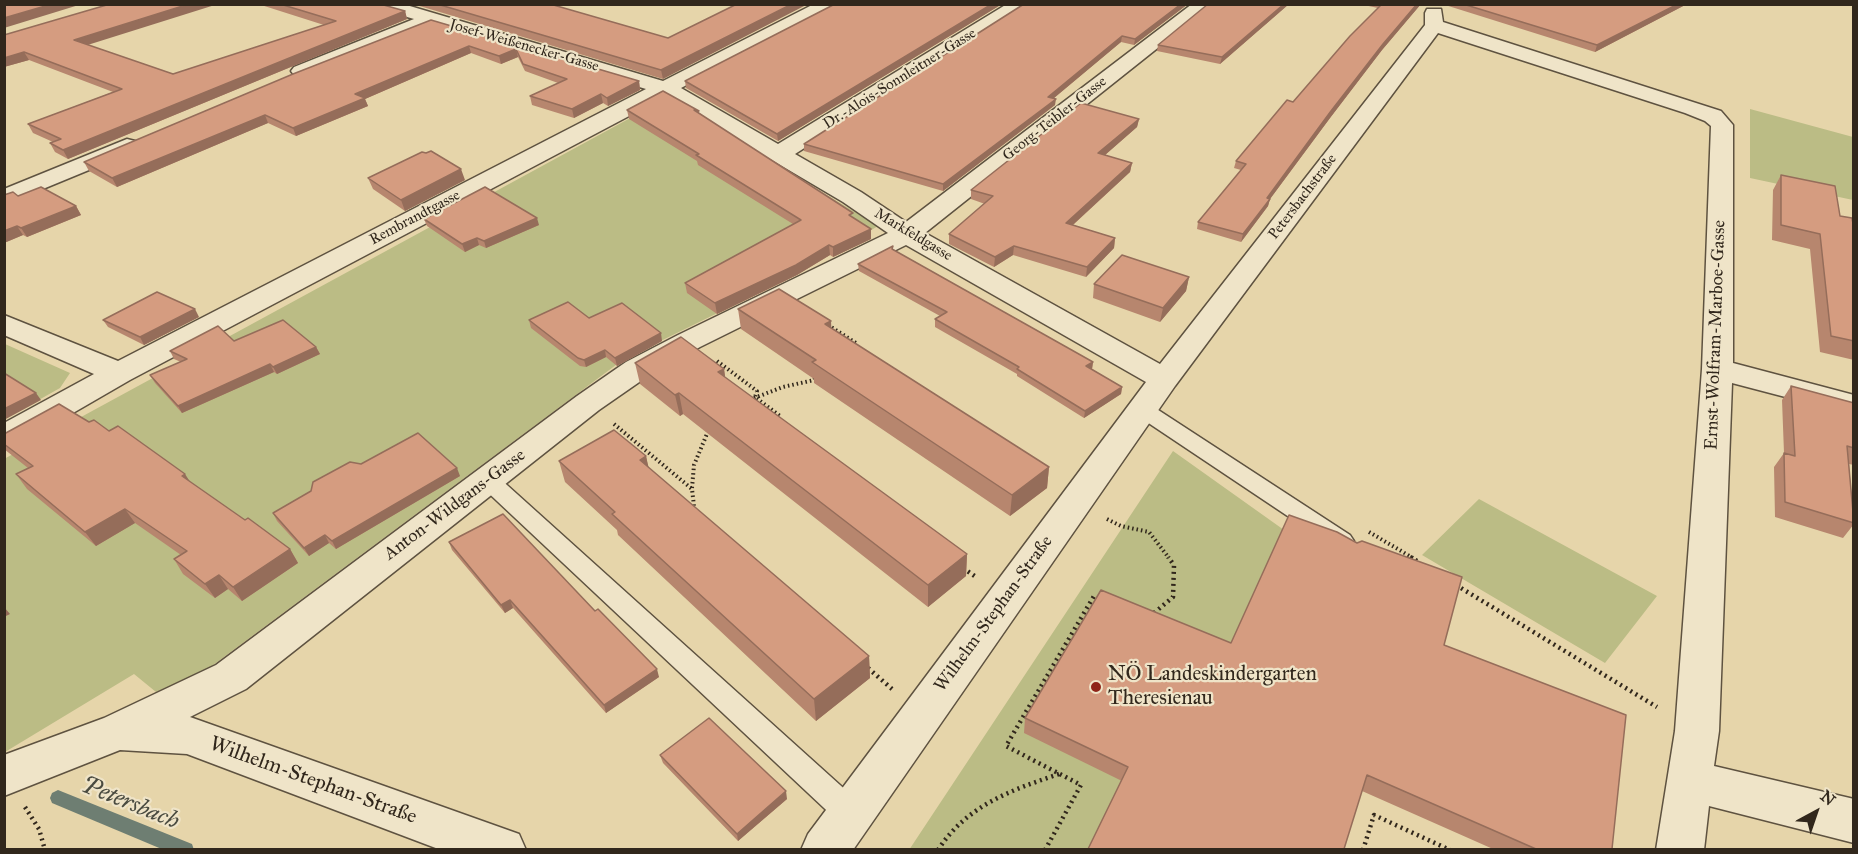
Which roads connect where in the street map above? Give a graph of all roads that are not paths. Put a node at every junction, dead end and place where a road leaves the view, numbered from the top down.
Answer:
1 (382, 4) edge
2 (829, 4) edge
3 (1022, 4) edge
4 (1204, 4) edge
5 (1435, 12) edge
6 (431, 19) junction
7 (278, 81) edge
8 (664, 87) junction
9 (151, 136) edge
10 (779, 154) junction
11 (4, 198) edge
12 (907, 234) junction
13 (4, 324) edge
14 (1717, 360) junction
15 (119, 373) junction
16 (1164, 379) junction
17 (1854, 387) edge
18 (1854, 405) edge
19 (1142, 409) junction
20 (4, 438) edge
21 (489, 481) junction
22 (1357, 538) road end
23 (119, 731) junction
24 (5, 776) edge
25 (1690, 781) junction
26 (850, 813) junction
27 (1854, 821) edge
28 (502, 849) edge
29 (825, 849) edge
30 (1680, 849) edge

1 - 6 street, Josef-Weißenecker-Gasse
2 - 8 street, Rembrandtgasse
3 - 10 street, Dr.-Alois-Sonnleitner-Gasse
4 - 12 street, Georg-Teibler-Gasse
5 - 14 street, Ernst-Wolfram-Marboe-Gasse
5 - 16 street, Petersbachstraße
6 - 7 street
6 - 8 street, Josef-Weißenecker-Gasse
8 - 10 street, Markfeldgasse
8 - 15 street, Rembrandtgasse
9 - 11 street
10 - 12 street, Markfeldgasse
12 - 16 street, Markfeldgasse
12 - 21 street, Anton-Wildgans-Gasse
13 - 15 street
14 - 17 street
14 - 18 street
14 - 25 street, Ernst-Wolfram-Marboe-Gasse
15 - 20 street, Rembrandtgasse
16 - 19 street, Wilhelm-Stephan-Straße
19 - 22 lane
19 - 26 street, Wilhelm-Stephan-Straße
21 - 23 street, Anton-Wildgans-Gasse
21 - 26 lane
23 - 24 street, Anton-Wildgans-Gasse
23 - 28 street, Wilhelm-Stephan-Straße
25 - 27 street
25 - 30 street, Ernst-Wolfram-Marboe-Gasse
26 - 29 street, Wilhelm-Stephan-Straße

